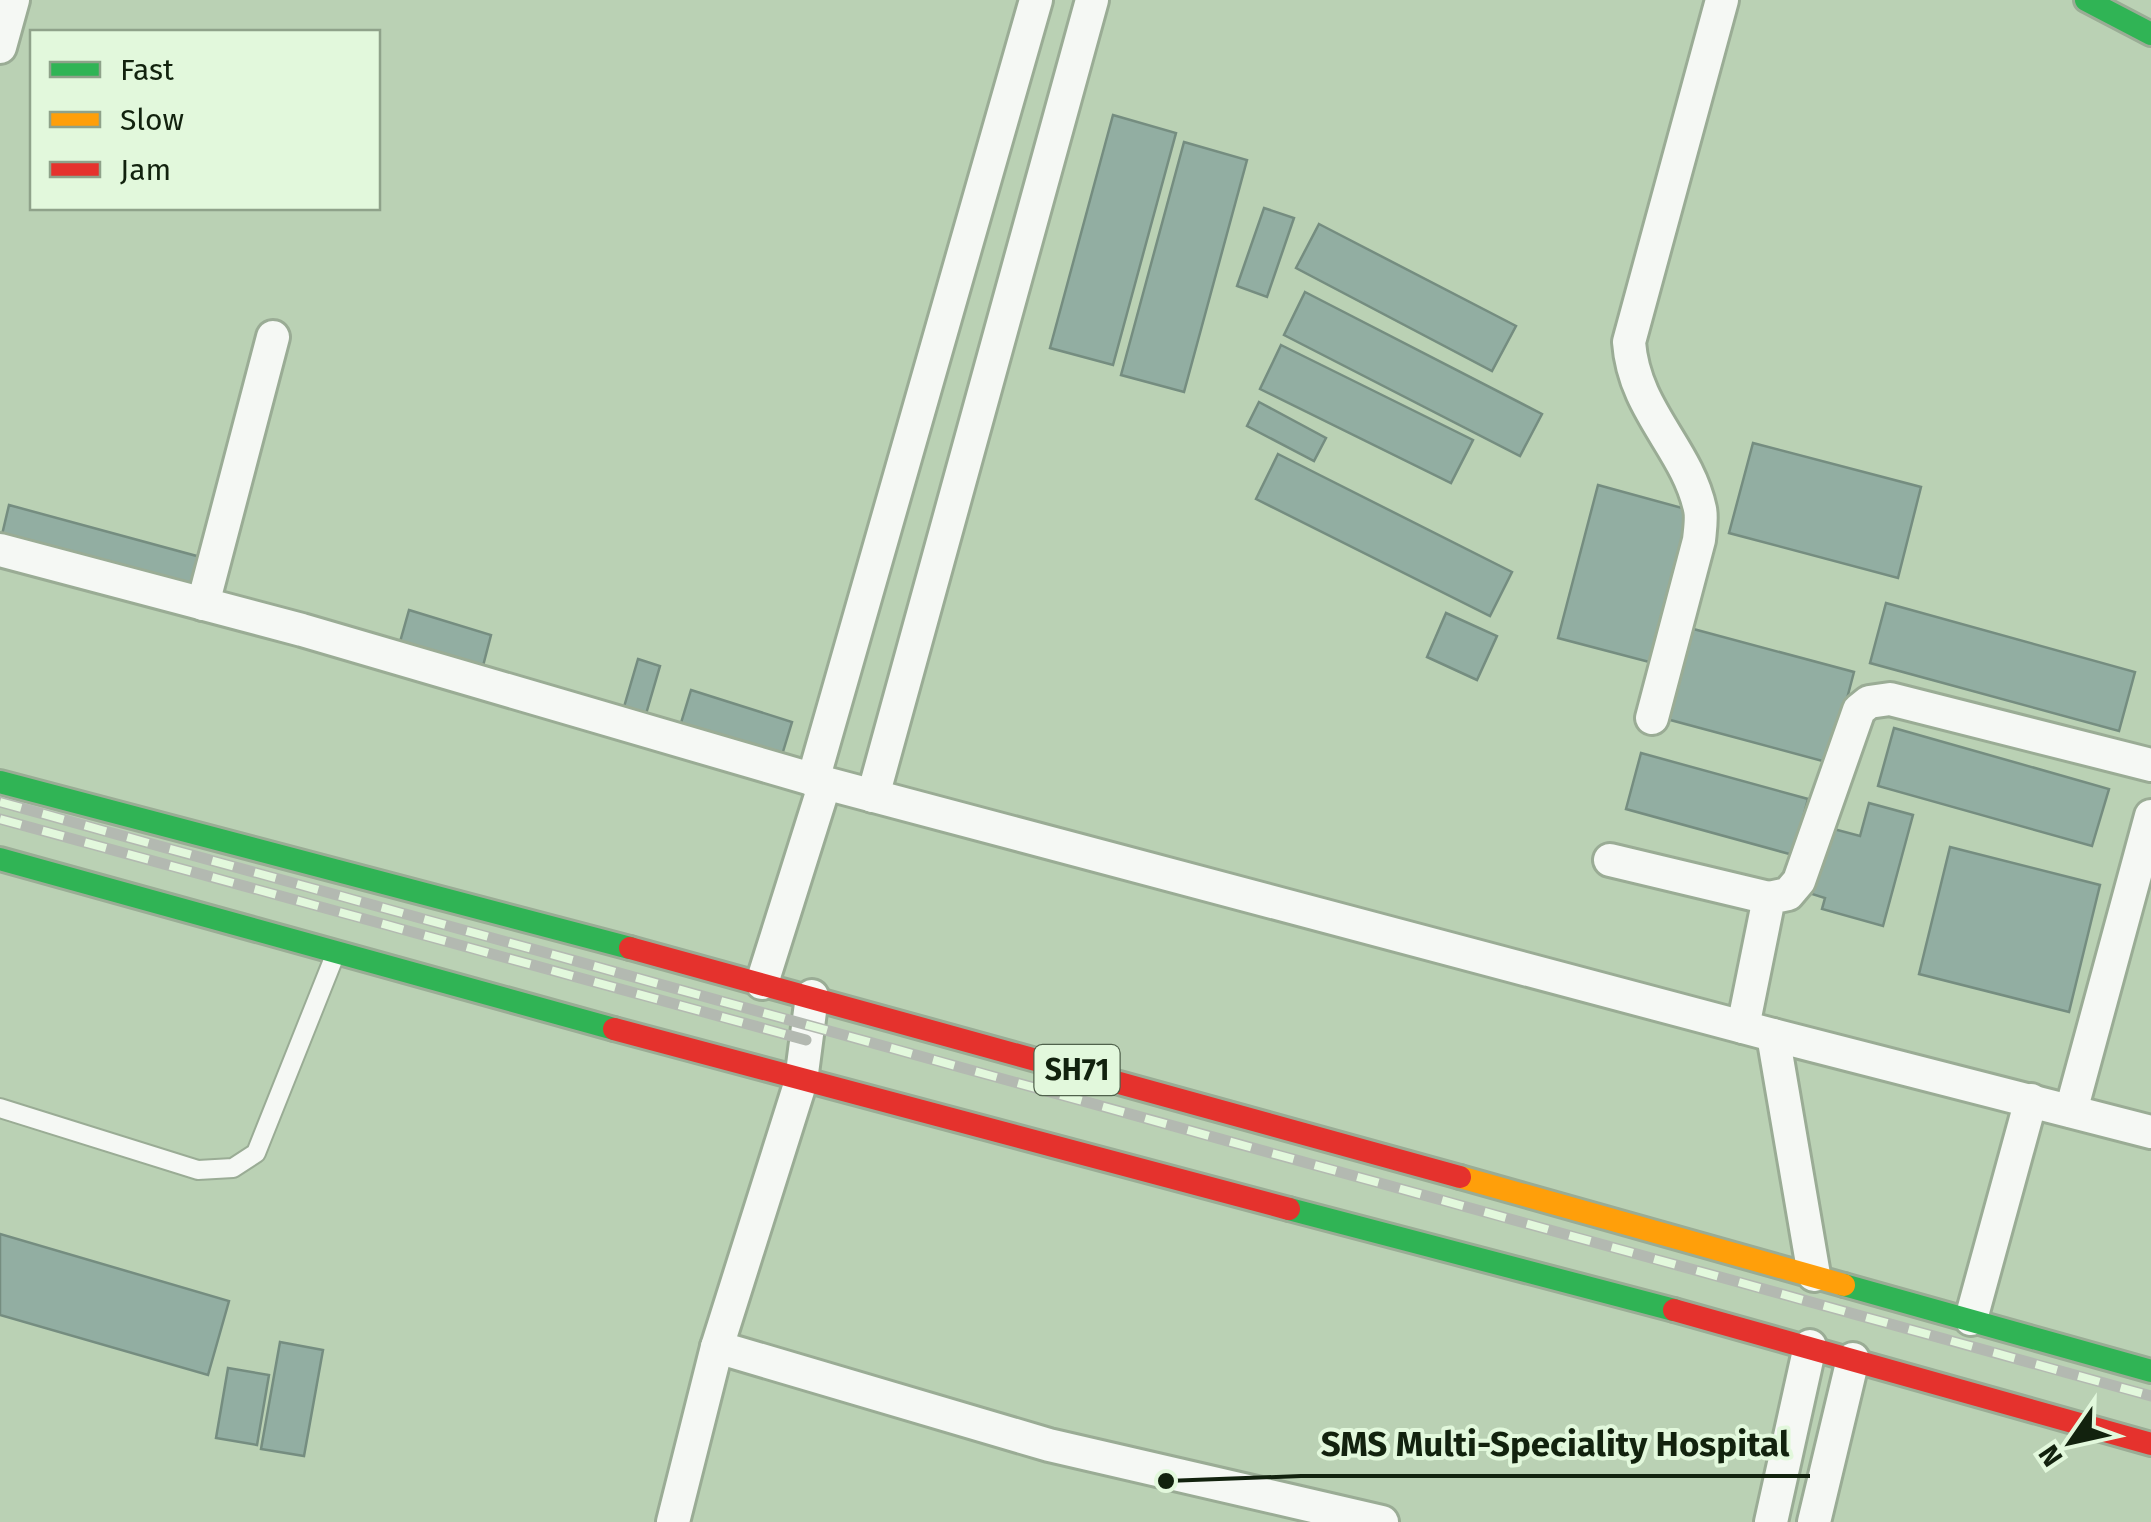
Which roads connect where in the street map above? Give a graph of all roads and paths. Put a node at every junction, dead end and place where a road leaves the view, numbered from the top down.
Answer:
1 (13, 0) edge
2 (1036, 0) edge
3 (1092, 0) edge
4 (1722, 0) edge
5 (2086, 0) edge
6 (2151, 34) edge
7 (0, 47) edge
8 (273, 337) dead end
9 (0, 550) edge
10 (204, 604) junction
11 (1652, 718) dead end
12 (2151, 765) edge
13 (819, 781) junction
14 (0, 782) edge
15 (873, 796) junction
16 (2151, 816) edge
17 (0, 859) edge
18 (1610, 860) dead end
19 (1769, 898) junction
20 (336, 950) junction
21 (762, 983) junction
22 (812, 996) junction
23 (1758, 1031) junction
24 (802, 1080) junction
25 (2032, 1100) junction
26 (0, 1108) edge
27 (2071, 1111) junction
28 (2151, 1132) edge
29 (1814, 1275) junction
30 (1971, 1319) junction
31 (1810, 1346) junction
32 (717, 1348) junction
33 (1854, 1359) junction
34 (2151, 1370) edge
35 (2151, 1444) edge
36 (673, 1522) edge
37 (1382, 1522) edge
38 (1771, 1522) edge
39 (1814, 1522) edge

1 - 7 street
2 - 13 street
3 - 15 street
4 - 11 street
5 - 6 main road
8 - 10 street
9 - 10 street
10 - 13 street
12 - 19 street
13 - 15 street
13 - 21 street
14 - 21 main road, SH71
15 - 23 street
16 - 27 street
17 - 20 main road, SH71
18 - 19 street
19 - 23 street
20 - 24 main road, SH71
20 - 26 lane
21 - 22 main road, SH71
22 - 24 street
22 - 29 main road, SH71
23 - 25 street
23 - 29 street
24 - 31 main road, SH71
24 - 32 street
25 - 27 street
25 - 30 street
27 - 28 street
29 - 30 main road, SH71
30 - 34 main road, SH71
31 - 33 main road, SH71
31 - 38 street
32 - 36 street
32 - 37 street
33 - 35 main road, SH71
33 - 39 street

